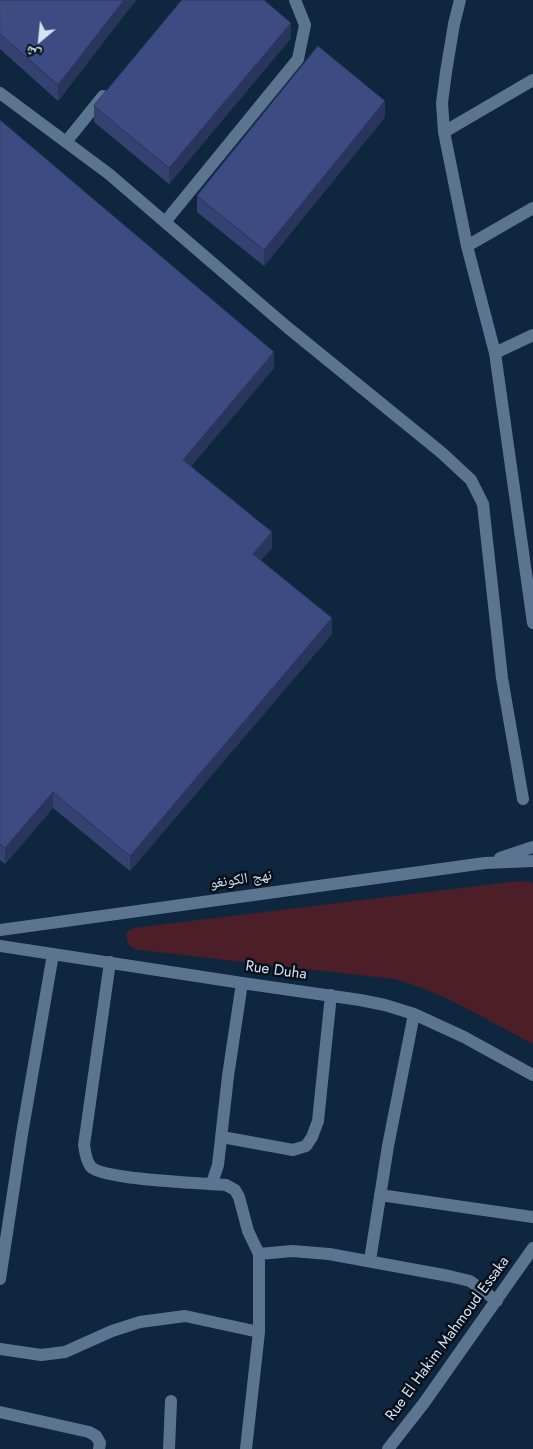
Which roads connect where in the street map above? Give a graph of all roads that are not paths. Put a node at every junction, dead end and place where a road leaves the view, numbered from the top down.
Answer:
1 (296, 0) edge
2 (460, 0) edge
3 (533, 80) edge
4 (109, 90) edge
5 (0, 93) edge
6 (444, 132) junction
7 (66, 142) junction
8 (533, 208) edge
9 (165, 222) junction
10 (467, 246) junction
11 (533, 335) edge
12 (495, 353) junction
13 (533, 623) edge
14 (522, 799) dead end
15 (533, 847) edge
16 (533, 861) edge
17 (486, 863) junction
18 (0, 930) edge
19 (0, 946) edge
20 (53, 954) junction
21 (110, 962) junction
22 (242, 983) junction
23 (331, 995) junction
24 (414, 1014) junction
25 (533, 1075) edge
26 (222, 1137) junction
27 (212, 1184) junction
28 (380, 1195) junction
29 (533, 1217) edge
30 (533, 1248) edge
31 (259, 1254) junction
32 (370, 1260) junction
33 (0, 1279) edge
34 (497, 1301) junction
35 (259, 1332) junction
36 (0, 1349) edge
37 (171, 1401) dead end
38 (0, 1412) edge
39 (99, 1449) edge
40 (169, 1449) edge
41 (246, 1449) edge
42 (388, 1449) edge

1 - 9 street
2 - 6 street
3 - 6 street
4 - 7 street
5 - 7 street
6 - 10 street
7 - 9 street
8 - 10 street
9 - 14 street
10 - 12 street
11 - 12 street
12 - 13 street
15 - 17 street, نهج الكونغو
16 - 17 street, نهج الكونغو
17 - 18 street, نهج الكونغو
19 - 20 street, Rue Duha
20 - 21 street, Rue Duha
20 - 33 street
21 - 22 street, Rue Duha
21 - 27 street
22 - 23 street, Rue Duha
22 - 26 street
23 - 24 street, Rue Duha
23 - 26 street
24 - 25 street, Rue Duha
24 - 28 street
26 - 27 street
27 - 31 street
28 - 29 street
28 - 32 street
30 - 34 street, Rue El Hakim Mahmoud Essaka
31 - 32 street
31 - 35 street
32 - 34 street
34 - 42 street, Rue El Hakim Mahmoud Essaka
35 - 36 street
35 - 41 street
37 - 40 street
38 - 39 street

